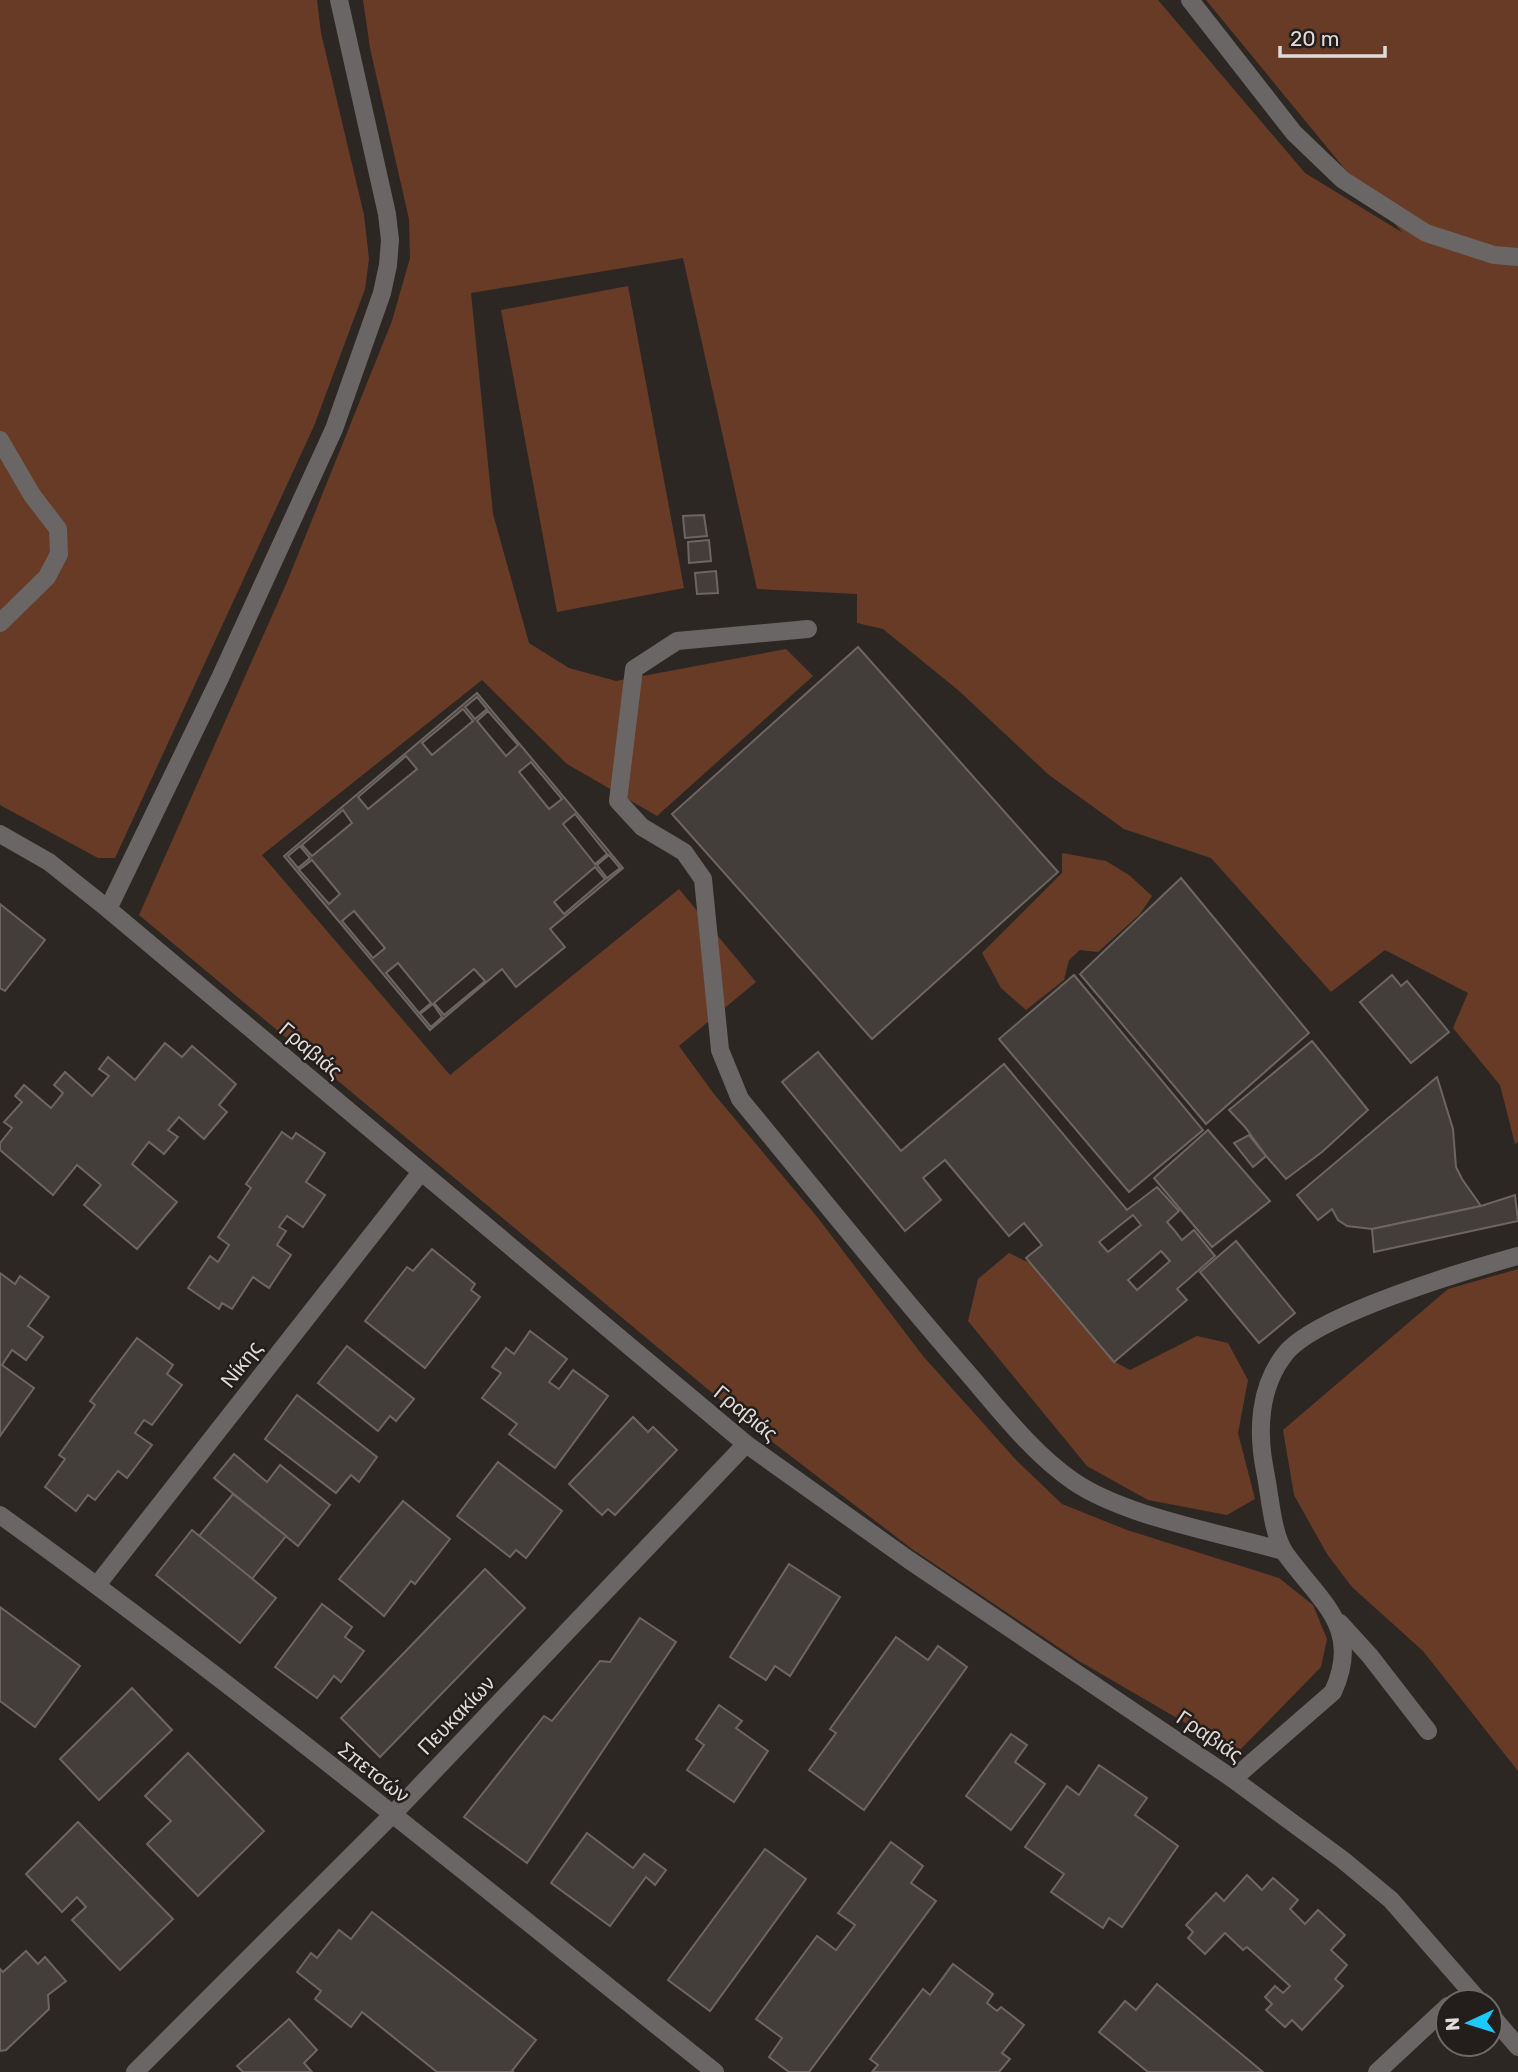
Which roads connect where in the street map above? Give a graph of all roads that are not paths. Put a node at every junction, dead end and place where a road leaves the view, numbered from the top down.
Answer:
1 (339, 0) edge
2 (1190, 0) edge
3 (1518, 257) edge
4 (0, 440) edge
5 (0, 623) edge
6 (808, 629) dead end
7 (0, 834) edge
8 (108, 909) junction
9 (421, 1172) junction
10 (1518, 1256) edge
11 (746, 1444) junction
12 (0, 1515) edge
13 (1283, 1551) junction
14 (97, 1585) junction
15 (1335, 1618) junction
16 (1428, 1731) dead end
17 (1233, 1779) junction
18 (392, 1815) junction
19 (1468, 1987) edge
20 (1434, 2019) edge
21 (1504, 2030) edge
22 (1518, 2047) edge
23 (135, 2072) edge
24 (715, 2072) edge
25 (1377, 2072) edge

1 - 8 street
2 - 3 street
4 - 5 street
6 - 13 street
7 - 8 street, Γραβιάς
8 - 9 street, Γραβιάς
9 - 11 street, Γραβιάς
9 - 14 street, Νίκης
10 - 13 street
11 - 17 street, Γραβιάς
11 - 18 street, Πευκακίων
12 - 14 street, Σπετσών
13 - 15 street
14 - 18 street, Σπετσών
15 - 16 street
15 - 17 street
17 - 19 street, Γραβιάς
18 - 23 street, Πευκακίων
18 - 24 street, Σπετσών
20 - 25 street
21 - 22 street

